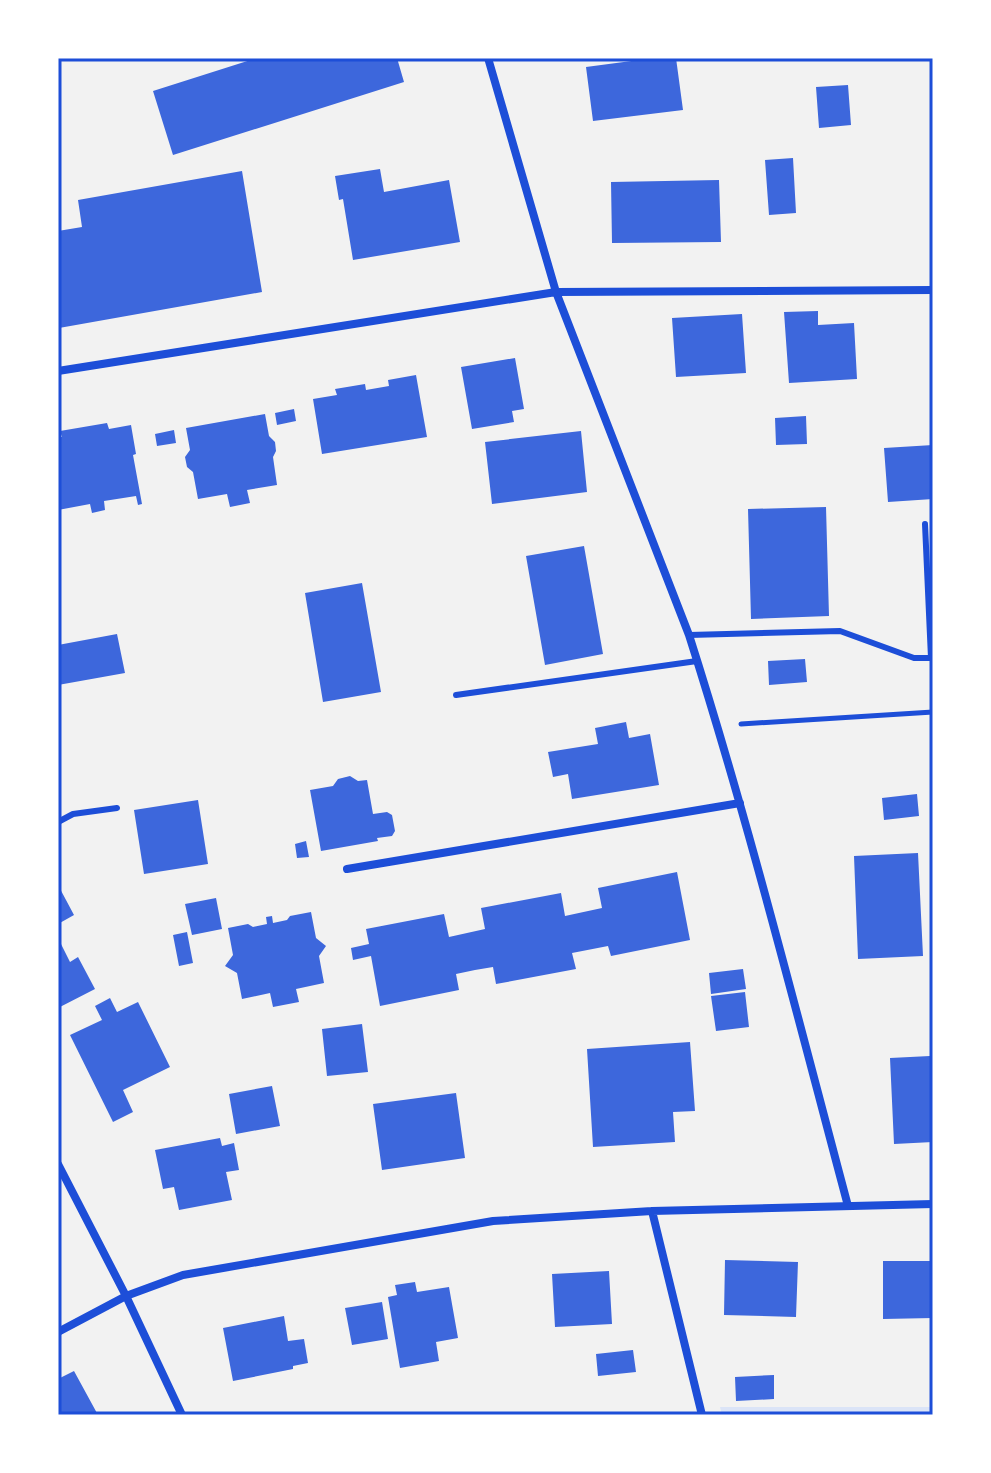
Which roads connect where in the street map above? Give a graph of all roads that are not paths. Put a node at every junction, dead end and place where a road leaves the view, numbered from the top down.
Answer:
1 (488, 58) edge
2 (933, 290) edge
3 (556, 292) junction
4 (58, 371) edge
5 (925, 524) dead end
6 (689, 635) junction
7 (697, 661) junction
8 (456, 695) dead end
9 (740, 803) junction
10 (117, 808) dead end
11 (58, 822) edge
12 (347, 869) dead end
13 (58, 1164) edge
14 (933, 1204) edge
15 (848, 1206) junction
16 (652, 1211) junction
17 (126, 1296) junction
18 (58, 1332) edge
19 (182, 1415) edge
20 (702, 1415) edge

1 - 3 street
2 - 3 street
3 - 4 street
3 - 6 street
5 - 6 lane
6 - 7 street
7 - 8 lane
7 - 9 street
9 - 12 street
9 - 15 street
10 - 11 lane
13 - 17 street
14 - 15 street
15 - 16 street
16 - 17 street
16 - 20 street
17 - 18 street
17 - 19 street

